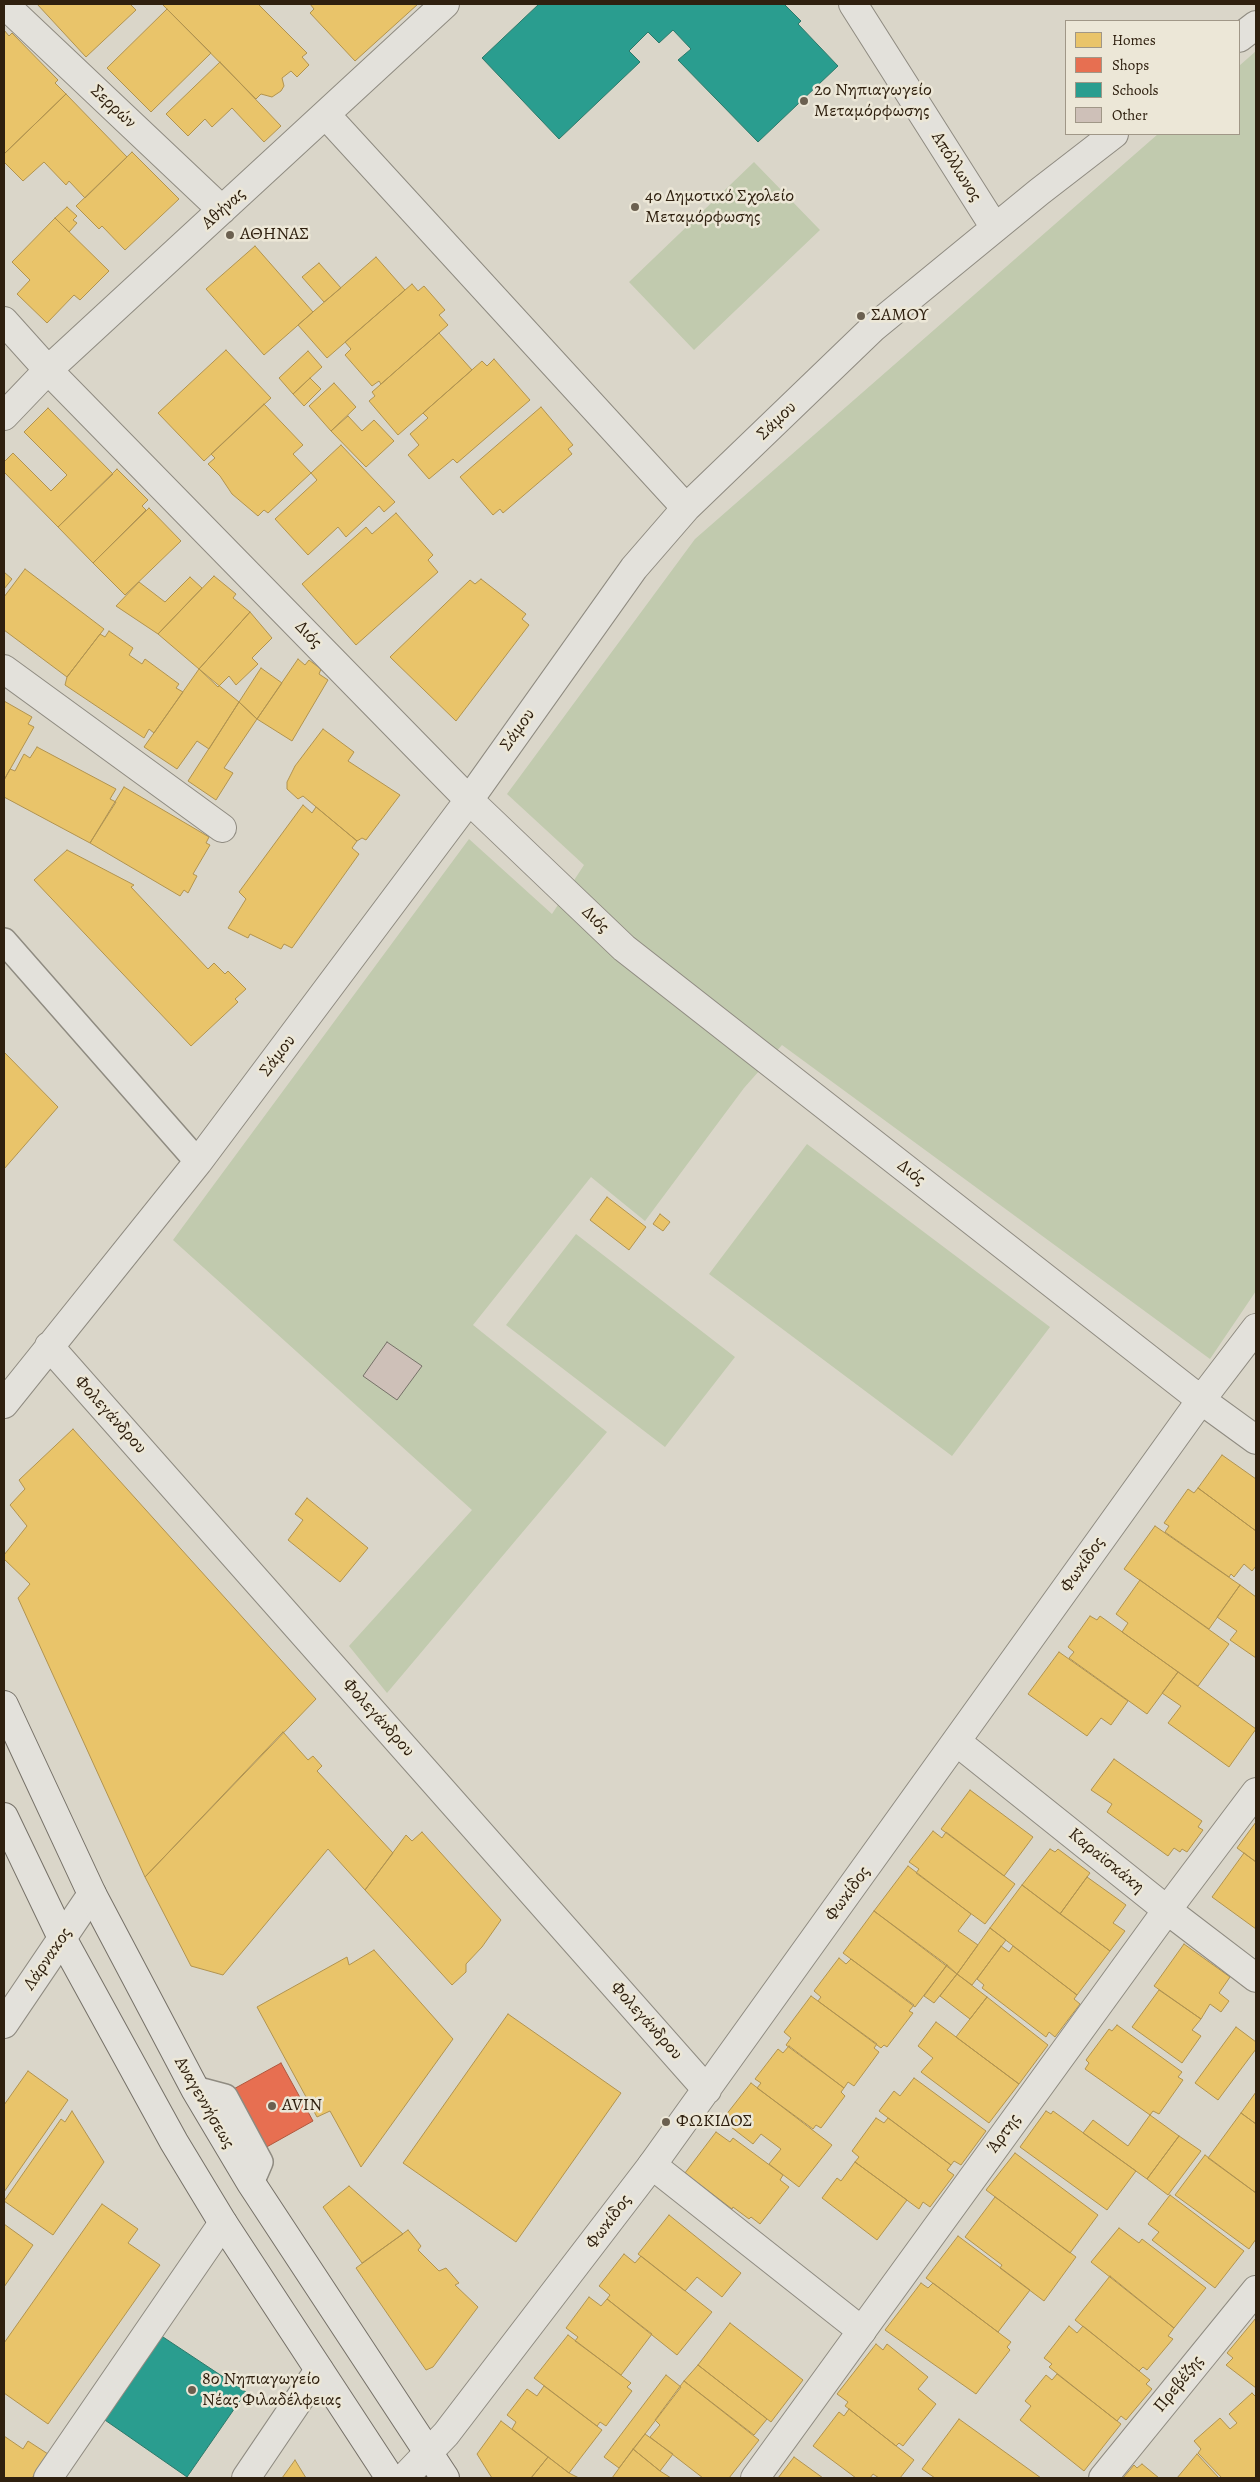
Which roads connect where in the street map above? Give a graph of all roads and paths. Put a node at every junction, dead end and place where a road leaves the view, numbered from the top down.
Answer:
1 (4, 4) edge
2 (445, 4) edge
3 (853, 4) edge
4 (1256, 25) edge
5 (1240, 37) edge
6 (326, 115) junction
7 (1113, 135) edge
8 (222, 210) junction
9 (995, 228) junction
10 (4, 321) edge
11 (48, 370) junction
12 (4, 416) edge
13 (686, 508) junction
14 (4, 669) edge
15 (469, 800) junction
16 (222, 828) dead end
17 (4, 941) edge
18 (198, 1162) junction
19 (1256, 1328) edge
20 (49, 1346) junction
21 (1200, 1400) junction
22 (4, 1404) edge
23 (1256, 1440) edge
24 (4, 1705) edge
25 (957, 1742) junction
26 (1256, 1792) edge
27 (4, 1817) edge
28 (92, 1894) junction
29 (1167, 1910) junction
30 (62, 1938) junction
31 (1256, 1978) edge
32 (4, 2024) edge
33 (707, 2090) junction
34 (652, 2165) junction
35 (223, 2223) junction
36 (1256, 2290) edge
37 (862, 2331) junction
38 (319, 2370) junction
39 (428, 2453) junction
40 (48, 2478) edge
41 (246, 2478) edge
42 (390, 2478) edge
43 (404, 2478) edge
44 (445, 2478) edge
45 (755, 2478) edge
46 (1103, 2478) edge

1 - 8 street, Σερρών
2 - 6 street, Αθήνας
3 - 9 street, Απόλλωνος
4 - 5 street
6 - 8 street, Αθήνας
6 - 13 street
7 - 9 street, Σάμου
8 - 11 street, Αθήνας
9 - 13 street, Σάμου
10 - 11 street, Διός
11 - 12 street, Αθήνας
11 - 15 street, Διός
13 - 15 street, Σάμου
14 - 16 street
15 - 18 street, Σάμου
15 - 21 street, Διός
17 - 18 lane
18 - 20 street, Σάμου
19 - 21 street, Φωκίδος
20 - 22 street, Σάμου
20 - 33 street, Φολεγάνδρου
21 - 23 street, Διός
21 - 25 street, Φωκίδος
24 - 28 street, Αναγεννήσεως
25 - 29 street, Καραϊσκάκη
25 - 33 street, Φωκίδος
26 - 29 street, Άρτης
27 - 30 street
28 - 30 street, Λάρνακος
28 - 39 street, Αναγεννήσεως
29 - 31 street, Καραϊσκάκη
29 - 37 street, Άρτης
30 - 32 street, Λάρνακος
30 - 35 street
33 - 34 street, Φωκίδος
34 - 37 street
34 - 39 street, Φωκίδος
35 - 38 street
35 - 40 street
36 - 46 street, Πρεβέζης
37 - 45 street, Άρτης
38 - 41 street
38 - 42 street
39 - 43 street, Φωκίδος
39 - 44 street, Αναγεννήσεως

